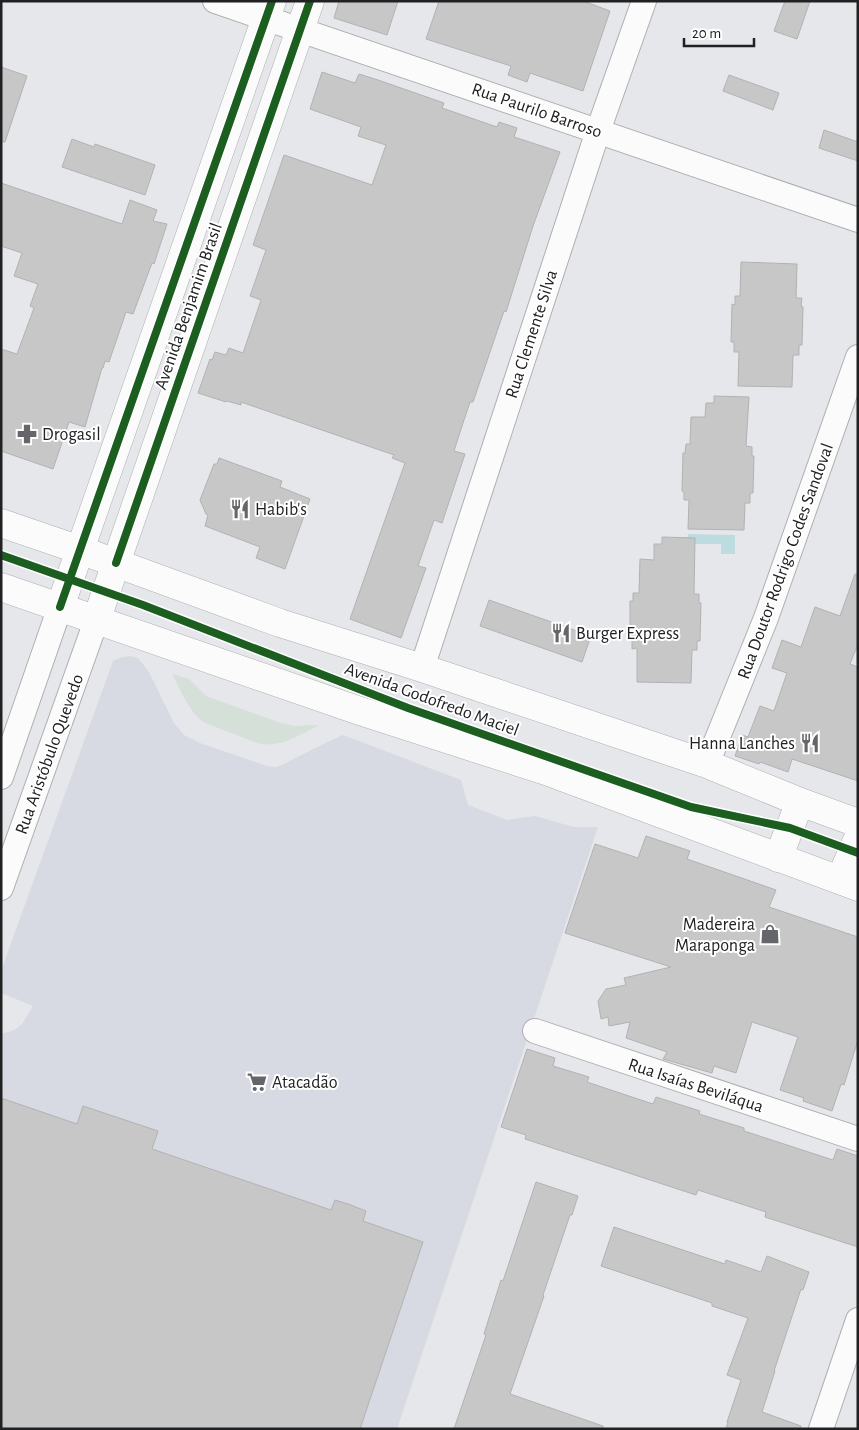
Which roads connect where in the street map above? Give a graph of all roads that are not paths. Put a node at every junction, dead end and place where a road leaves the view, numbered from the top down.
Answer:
1 (215, 1) edge
2 (310, 1) edge
3 (644, 1) edge
4 (269, 10) edge
5 (300, 30) junction
6 (598, 131) junction
7 (858, 220) edge
8 (858, 357) edge
9 (1, 524) edge
10 (80, 550) junction
11 (116, 563) junction
12 (1, 587) edge
13 (60, 607) junction
14 (96, 621) junction
15 (422, 668) junction
16 (707, 764) junction
17 (1, 777) edge
18 (800, 802) junction
19 (858, 823) edge
20 (858, 838) edge
21 (778, 858) junction
22 (849, 883) edge
23 (1, 888) edge
24 (535, 1032) dead end
25 (858, 1139) edge
26 (858, 1320) edge
27 (821, 1429) edge

1 - 4 street, Rua Paurilo Barroso
2 - 5 main road, Avenida Benjamim Brasil
3 - 6 street, Rua Clemente Silva
4 - 5 street, Rua Paurilo Barroso
4 - 10 main road, Avenida Benjamim Brasil
5 - 6 street, Rua Paurilo Barroso
5 - 11 main road, Avenida Benjamim Brasil
6 - 7 street, Rua Paurilo Barroso
6 - 15 street, Rua Clemente Silva
8 - 16 street, Rua Doutor Rodrigo Codes Sandoval
9 - 10 main road, Avenida Godofredo Maciel
10 - 11 main road, Avenida Godofredo Maciel
10 - 13 main road, Avenida Benjamim Brasil
11 - 14 main road, Avenida Benjamim Brasil
11 - 15 main road, Avenida Godofredo Maciel
12 - 13 main road, Avenida Godofredo Maciel
13 - 14 main road, Avenida Godofredo Maciel
13 - 17 street, Rua Aristóbulo Quevedo
14 - 21 main road, Avenida Godofredo Maciel
14 - 23 street, Rua Aristóbulo Quevedo
15 - 16 main road, Avenida Godofredo Maciel
16 - 18 main road, Avenida Godofredo Maciel
18 - 19 main road, Avenida Godofredo Maciel
18 - 21 main road
20 - 22 main road
21 - 22 main road, Avenida Godofredo Maciel
24 - 25 street, Rua Isaías Beviláqua
26 - 27 street

